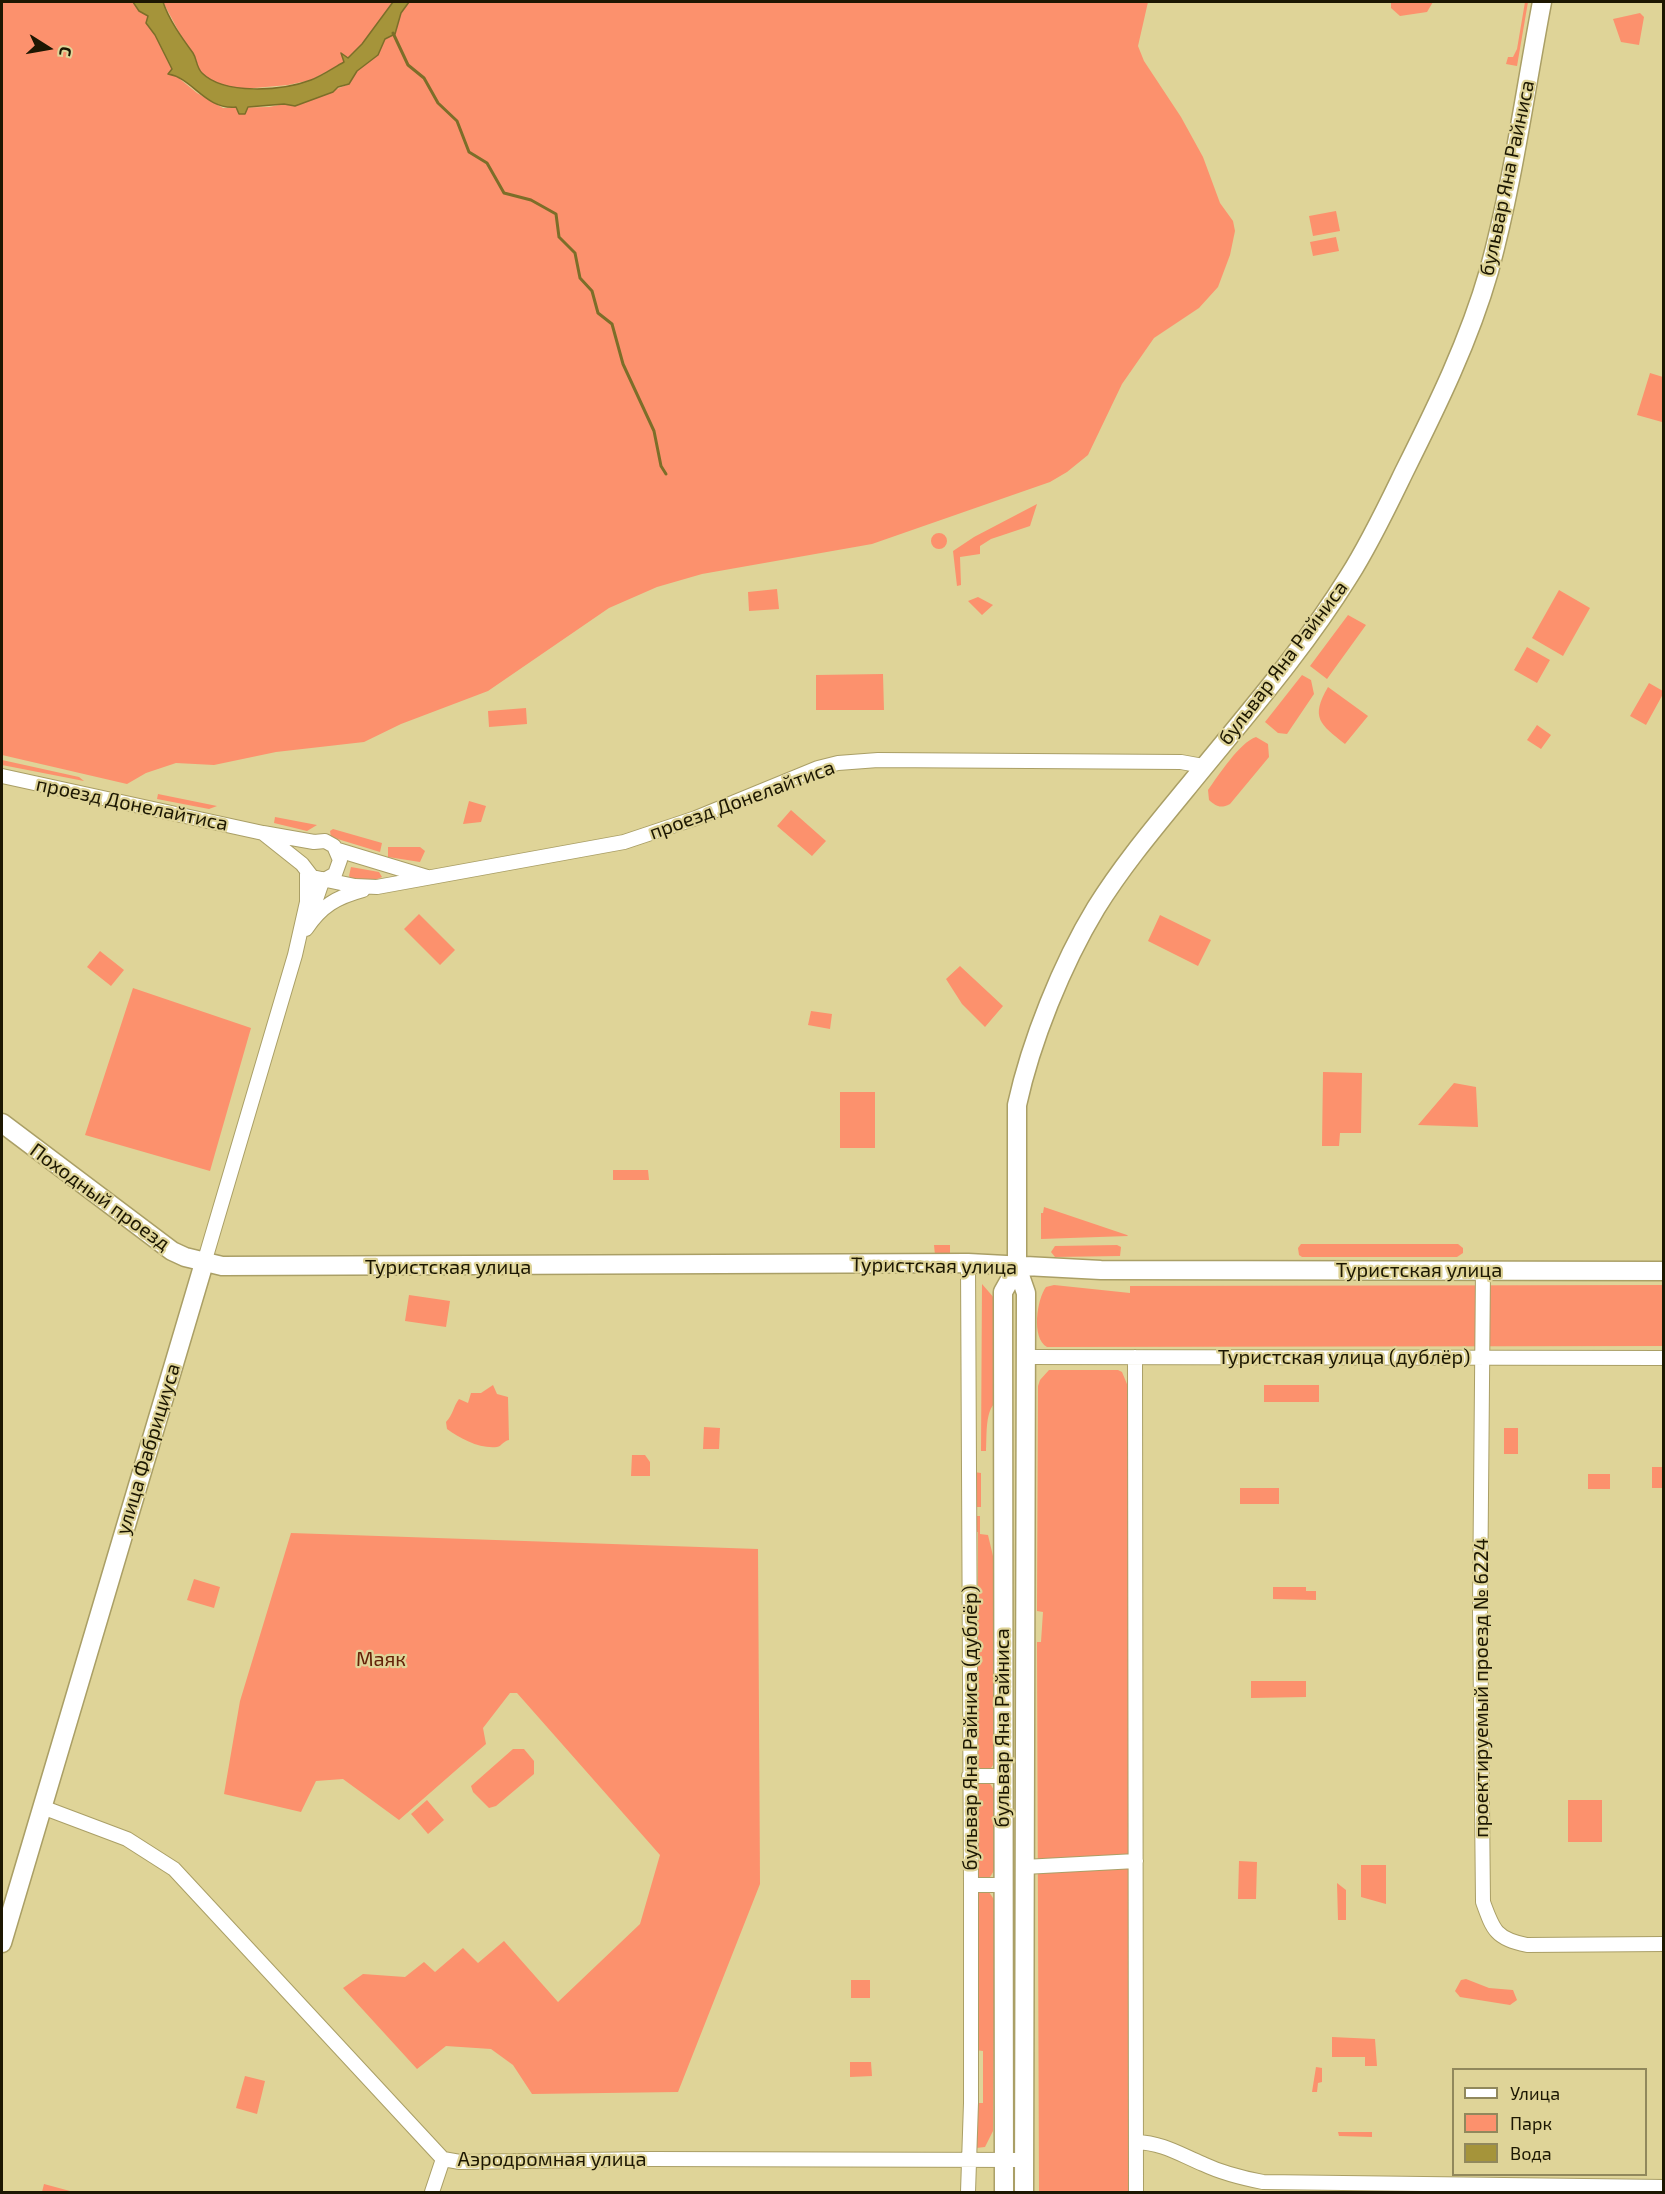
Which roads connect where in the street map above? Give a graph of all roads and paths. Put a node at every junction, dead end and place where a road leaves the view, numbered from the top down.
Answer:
1 (1542, 2) edge
2 (1203, 766) junction
3 (2, 776) edge
4 (263, 833) junction
5 (314, 842) junction
6 (338, 850) junction
7 (305, 869) junction
8 (427, 877) junction
9 (324, 879) junction
10 (377, 887) junction
11 (306, 929) junction
12 (295, 955) junction
13 (2, 1123) edge
14 (204, 1263) junction
15 (968, 1263) junction
16 (1017, 1267) junction
17 (1483, 1270) junction
18 (1664, 1270) edge
19 (1025, 1357) junction
20 (1135, 1357) junction
21 (1482, 1357) junction
22 (1664, 1358) edge
23 (969, 1776) junction
24 (1003, 1776) junction
25 (42, 1807) junction
26 (1136, 1861) junction
27 (1024, 1867) junction
28 (971, 1885) junction
29 (1003, 1885) junction
30 (2, 1943) edge
31 (1664, 1944) edge
32 (1136, 2142) junction
33 (443, 2159) junction
34 (968, 2160) junction
35 (1004, 2160) junction
36 (1023, 2160) junction
37 (1664, 2187) edge
38 (1549, 2189) edge
39 (432, 2193) edge
40 (968, 2193) edge
41 (1004, 2193) edge
42 (1023, 2193) edge
43 (1136, 2193) edge

1 - 2 main road, бульвар Яна Райниса
2 - 8 street, проезд Донелайтиса
2 - 16 main road, бульвар Яна Райниса
3 - 4 street, проезд Донелайтиса
4 - 5 street, проезд Донелайтиса
4 - 7 street, проезд Донелайтиса
5 - 6 street, проезд Донелайтиса
5 - 7 street
6 - 8 street, проезд Донелайтиса
6 - 9 street
7 - 9 street, проезд Донелайтиса
7 - 12 street, улица Фабрициуса
8 - 10 street, проезд Донелайтиса
9 - 10 street, проезд Донелайтиса
9 - 11 street, улица Фабрициуса
10 - 11 street
11 - 12 street, улица Фабрициуса
12 - 14 street, улица Фабрициуса
13 - 14 main road, Походный проезд
14 - 15 main road, Туристская улица
14 - 25 main road, улица Фабрициуса
15 - 16 main road, Туристская улица
15 - 23 street, бульвар Яна Райниса (дублёр)
16 - 17 main road, Туристская улица
16 - 19 main road, бульвар Яна Райниса
16 - 24 main road, бульвар Яна Райниса
17 - 18 main road, Туристская улица
17 - 21 street, проектируемый проезд № 6224
19 - 20 street, Туристская улица (дублёр)
19 - 27 main road, бульвар Яна Райниса
20 - 21 street, Туристская улица (дублёр)
20 - 26 street
21 - 22 street, Туристская улица (дублёр)
21 - 31 street, проектируемый проезд № 6224
23 - 24 street
23 - 28 street, бульвар Яна Райниса (дублёр)
24 - 29 main road, бульвар Яна Райниса
25 - 30 main road, улица Фабрициуса
25 - 33 street, Аэродромная улица
26 - 27 street
26 - 32 street
27 - 36 main road, бульвар Яна Райниса
28 - 29 street
28 - 34 street, бульвар Яна Райниса (дублёр)
29 - 35 main road, бульвар Яна Райниса
32 - 38 street
32 - 43 street
33 - 34 street, Аэродромная улица
33 - 39 street
34 - 35 street, Аэродромная улица
34 - 40 street, бульвар Яна Райниса (дублёр)
35 - 36 street, Аэродромная улица
35 - 41 main road, бульвар Яна Райниса
36 - 42 main road, бульвар Яна Райниса
37 - 38 street

